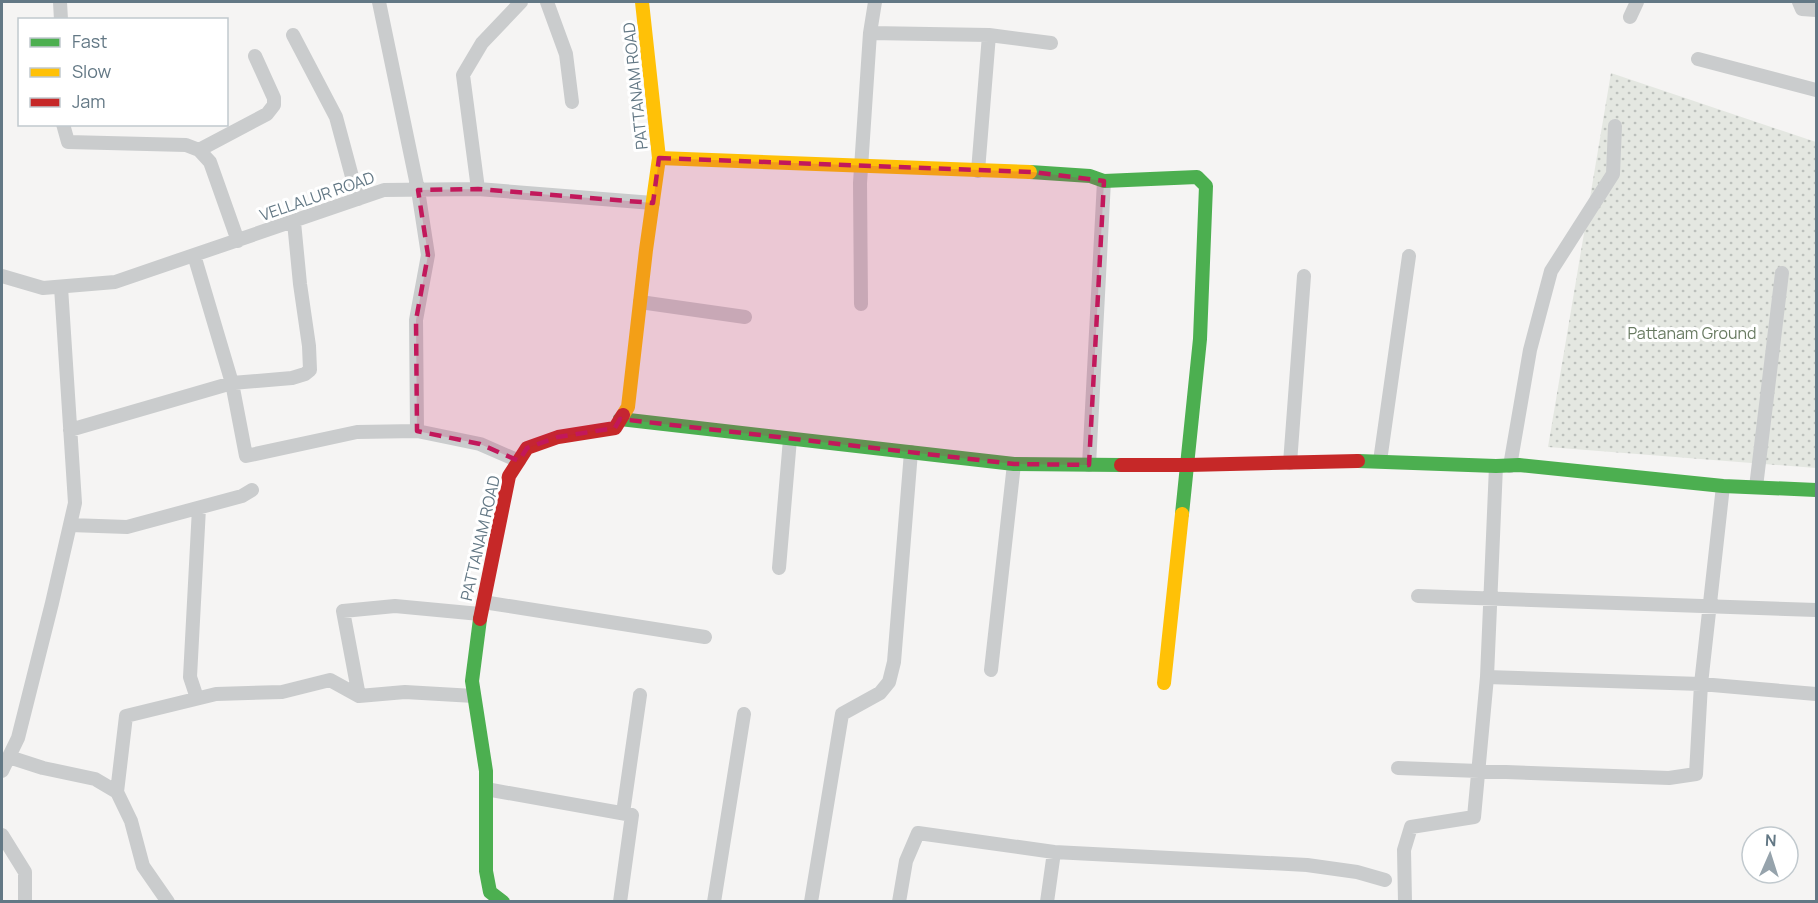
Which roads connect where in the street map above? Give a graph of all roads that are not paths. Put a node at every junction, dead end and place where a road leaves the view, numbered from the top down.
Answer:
1 (60, 2) edge
2 (379, 2) edge
3 (520, 2) edge
4 (547, 2) edge
5 (642, 2) edge
6 (875, 2) edge
7 (1637, 2) edge
8 (1799, 2) edge
9 (1816, 10) edge
10 (1630, 17) dead end
11 (61, 18) edge
12 (870, 33) junction
13 (293, 35) dead end
14 (989, 35) junction
15 (1051, 43) dead end
16 (255, 56) dead end
17 (1698, 59) dead end
18 (1816, 90) edge
19 (572, 102) dead end
20 (64, 126) edge
21 (1615, 126) dead end
22 (200, 150) junction
23 (659, 158) junction
24 (861, 165) junction
25 (978, 171) junction
26 (1104, 181) junction
27 (478, 189) junction
28 (418, 190) junction
29 (358, 199) junction
30 (653, 203) junction
31 (294, 222) junction
32 (237, 241) junction
33 (194, 255) junction
34 (1409, 256) dead end
35 (1782, 273) dead end
36 (2, 276) edge
37 (1304, 276) dead end
38 (61, 287) junction
39 (640, 302) junction
40 (861, 304) dead end
41 (745, 317) dead end
42 (232, 383) junction
43 (620, 419) junction
44 (70, 430) junction
45 (417, 431) junction
46 (789, 439) junction
47 (911, 452) junction
48 (519, 461) junction
49 (1380, 461) junction
50 (1290, 463) junction
51 (1014, 464) junction
52 (1089, 465) junction
53 (1188, 465) junction
54 (1496, 466) junction
55 (1510, 466) junction
56 (1723, 486) junction
57 (1756, 487) junction
58 (1816, 489) edge
59 (252, 490) dead end
60 (199, 508) junction
61 (70, 525) junction
62 (778, 568) dead end
63 (1418, 596) dead end
64 (1491, 598) junction
65 (1709, 606) junction
66 (482, 608) junction
67 (1816, 610) edge
68 (705, 638) dead end
69 (991, 670) dead end
70 (1487, 677) junction
71 (1164, 683) dead end
72 (1701, 684) junction
73 (1816, 694) edge
74 (640, 695) dead end
75 (359, 696) junction
76 (474, 696) junction
77 (197, 698) junction
78 (744, 714) dead end
79 (9, 757) junction
80 (1398, 768) dead end
81 (2, 771) edge
82 (1479, 771) junction
83 (486, 789) junction
84 (117, 792) junction
85 (623, 813) junction
86 (2, 835) edge
87 (1054, 852) junction
88 (1384, 880) dead end
89 (490, 892) junction
90 (166, 900) edge
91 (25, 902) edge
92 (477, 902) edge
93 (503, 902) edge
94 (620, 902) edge
95 (714, 902) edge
96 (811, 902) edge
97 (899, 902) edge
98 (1047, 902) edge
99 (1406, 902) edge

1 - 11 street
2 - 28 street
3 - 27 street
4 - 19 street
5 - 23 street, PATTANAM ROAD
6 - 12 street
7 - 10 street
8 - 9 street
12 - 14 street
12 - 24 street
13 - 29 street
14 - 15 street
14 - 25 street
16 - 22 street
17 - 18 street
20 - 22 street
21 - 55 street
22 - 32 street
23 - 24 street
23 - 30 street, PATTANAM ROAD
24 - 25 street
24 - 40 street
25 - 26 street
26 - 52 street
26 - 53 street
27 - 28 street, VELLALUR ROAD
27 - 30 street, VELLALUR ROAD
28 - 29 street, VELLALUR ROAD
28 - 45 street
29 - 31 street, VELLALUR ROAD
30 - 39 street, PATTANAM ROAD
31 - 32 street, VELLALUR ROAD
31 - 42 street
32 - 33 street, VELLALUR ROAD
33 - 38 street, VELLALUR ROAD
33 - 42 street
34 - 49 street
35 - 57 street
36 - 38 street, VELLALUR ROAD
37 - 50 street
38 - 44 street
39 - 41 street
39 - 43 street, PATTANAM ROAD
42 - 44 street
42 - 45 street
43 - 46 street
43 - 48 street, PATTANAM ROAD
44 - 61 street
45 - 48 street
46 - 47 street
46 - 62 street
47 - 51 street
47 - 96 street
48 - 66 street, PATTANAM ROAD
49 - 50 street
49 - 54 street
50 - 53 street
51 - 52 street
51 - 69 street
52 - 53 street
53 - 71 street
54 - 55 street
54 - 64 street
55 - 56 street
56 - 57 street
56 - 65 street
57 - 58 street
59 - 60 street
60 - 61 street
60 - 77 street
61 - 79 street
63 - 64 street
64 - 65 street
64 - 70 street
65 - 67 street
65 - 72 street
66 - 68 street
66 - 75 street
66 - 76 street, PATTANAM ROAD
70 - 72 street
70 - 82 street
72 - 73 street
72 - 82 street
74 - 85 street
75 - 76 street
75 - 77 street
76 - 83 street, PATTANAM ROAD
77 - 84 street
78 - 95 street
79 - 81 street
79 - 84 street
80 - 82 street
82 - 99 street
83 - 85 street
83 - 89 street, PATTANAM ROAD
84 - 90 street
85 - 94 street
86 - 91 street
87 - 88 street
87 - 97 street
87 - 98 street
89 - 92 street
89 - 93 street

